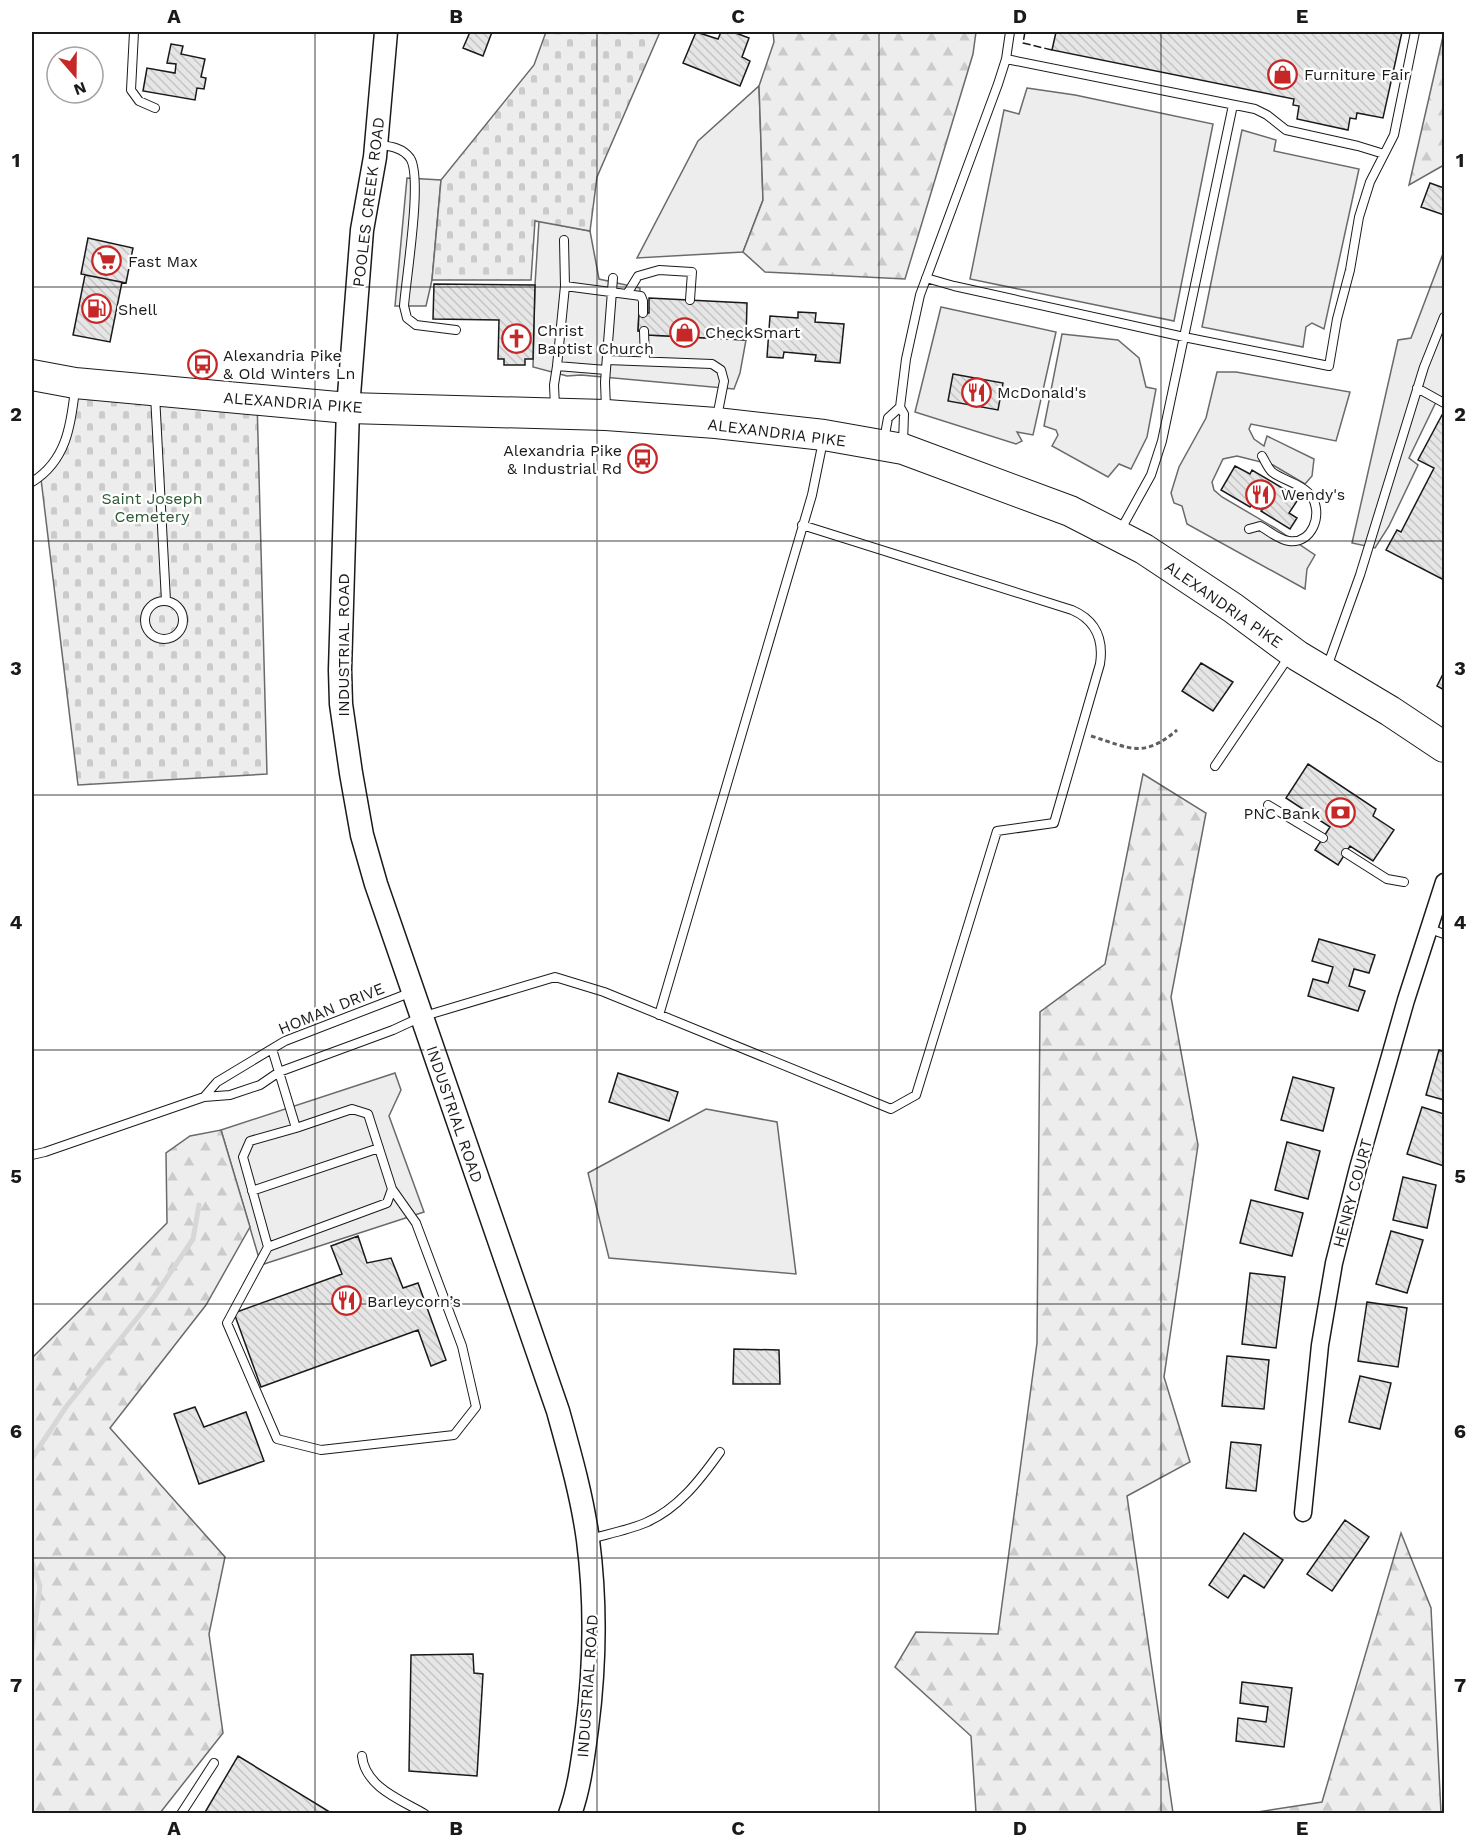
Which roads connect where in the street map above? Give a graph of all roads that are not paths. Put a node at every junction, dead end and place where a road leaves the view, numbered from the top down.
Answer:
1 (134, 32) edge
2 (387, 32) edge
3 (1010, 32) edge
4 (1415, 32) edge
5 (1006, 59) junction
6 (1233, 105) junction
7 (155, 108) dead end
8 (376, 144) junction
9 (1384, 154) junction
10 (564, 240) dead end
11 (613, 278) dead end
12 (926, 278) junction
13 (565, 286) junction
14 (612, 292) junction
15 (627, 294) junction
16 (690, 300) dead end
17 (643, 313) dead end
18 (1444, 317) edge
19 (456, 330) dead end
20 (644, 331) dead end
21 (1184, 337) junction
22 (607, 360) junction
23 (645, 361) junction
24 (557, 366) junction
25 (606, 370) junction
26 (32, 375) edge
27 (75, 383) junction
28 (1417, 388) junction
29 (154, 391) junction
30 (1444, 403) edge
31 (900, 407) junction
32 (348, 408) junction
33 (555, 414) junction
34 (606, 415) junction
35 (716, 423) junction
36 (825, 435) junction
37 (893, 448) junction
38 (1262, 456) dead end
39 (32, 482) edge
40 (802, 525) junction
41 (1249, 529) dead end
42 (1118, 535) junction
43 (166, 601) junction
44 (1292, 652) junction
45 (1325, 673) junction
46 (1444, 747) edge
47 (1215, 766) dead end
48 (1269, 805) dead end
49 (1323, 838) dead end
50 (1346, 853) dead end
51 (1404, 882) dead end
52 (1444, 882) edge
53 (1437, 932) edge
54 (412, 992) junction
55 (659, 1015) junction
56 (421, 1017) junction
57 (272, 1049) junction
58 (279, 1072) junction
59 (204, 1097) junction
60 (296, 1128) junction
61 (379, 1148) junction
62 (32, 1155) edge
63 (392, 1189) junction
64 (252, 1191) junction
65 (268, 1247) junction
66 (720, 1452) dead end
67 (1303, 1513) dead end
68 (588, 1540) junction
69 (362, 1756) dead end
70 (213, 1763) dead end
71 (181, 1814) edge
72 (425, 1814) edge
73 (570, 1814) edge

1 - 7 lane
2 - 8 main road, POOLES CREEK ROAD
3 - 5 lane
4 - 9 lane
5 - 6 lane
5 - 12 lane
6 - 9 lane
6 - 21 lane
8 - 19 lane
8 - 32 main road, POOLES CREEK ROAD
9 - 21 lane
10 - 13 lane
11 - 14 lane
12 - 21 lane
12 - 31 lane
13 - 14 lane
13 - 24 lane
14 - 15 lane
14 - 22 lane
15 - 16 lane
15 - 17 lane
18 - 28 lane
20 - 23 lane
21 - 42 lane
22 - 23 lane
22 - 25 lane
23 - 35 lane
24 - 25 lane
24 - 33 lane
25 - 34 lane
26 - 27 highway, ALEXANDRIA PIKE
27 - 29 highway, ALEXANDRIA PIKE
27 - 39 lane
28 - 30 lane
28 - 45 lane
29 - 32 highway, ALEXANDRIA PIKE
29 - 43 lane
31 - 37 lane
31 - 37 lane
32 - 33 highway, ALEXANDRIA PIKE
32 - 54 main road, INDUSTRIAL ROAD
33 - 34 highway, ALEXANDRIA PIKE
34 - 35 highway, ALEXANDRIA PIKE
35 - 36 highway, ALEXANDRIA PIKE
36 - 37 highway, ALEXANDRIA PIKE
36 - 40 lane
37 - 42 highway, ALEXANDRIA PIKE
38 - 41 lane
40 - 55 lane
40 - 55 lane, HOMAN DRIVE
42 - 44 highway, ALEXANDRIA PIKE
43 - 43 lane
44 - 45 highway, ALEXANDRIA PIKE
44 - 47 lane
45 - 46 highway, ALEXANDRIA PIKE
48 - 49 lane
50 - 51 lane
52 - 53 street, HENRY COURT
53 - 67 street, HENRY COURT
54 - 56 main road, INDUSTRIAL ROAD
54 - 57 lane, HOMAN DRIVE
55 - 56 lane, HOMAN DRIVE
56 - 58 lane, HOMAN DRIVE
56 - 68 main road, INDUSTRIAL ROAD
57 - 58 lane
57 - 59 lane, HOMAN DRIVE
58 - 59 lane, HOMAN DRIVE
58 - 60 lane
59 - 62 lane, HOMAN DRIVE
60 - 61 lane
60 - 64 lane
61 - 63 lane
61 - 64 lane
63 - 65 lane
63 - 65 lane
64 - 65 lane
66 - 68 lane
68 - 73 main road, INDUSTRIAL ROAD
69 - 72 lane
70 - 71 lane

